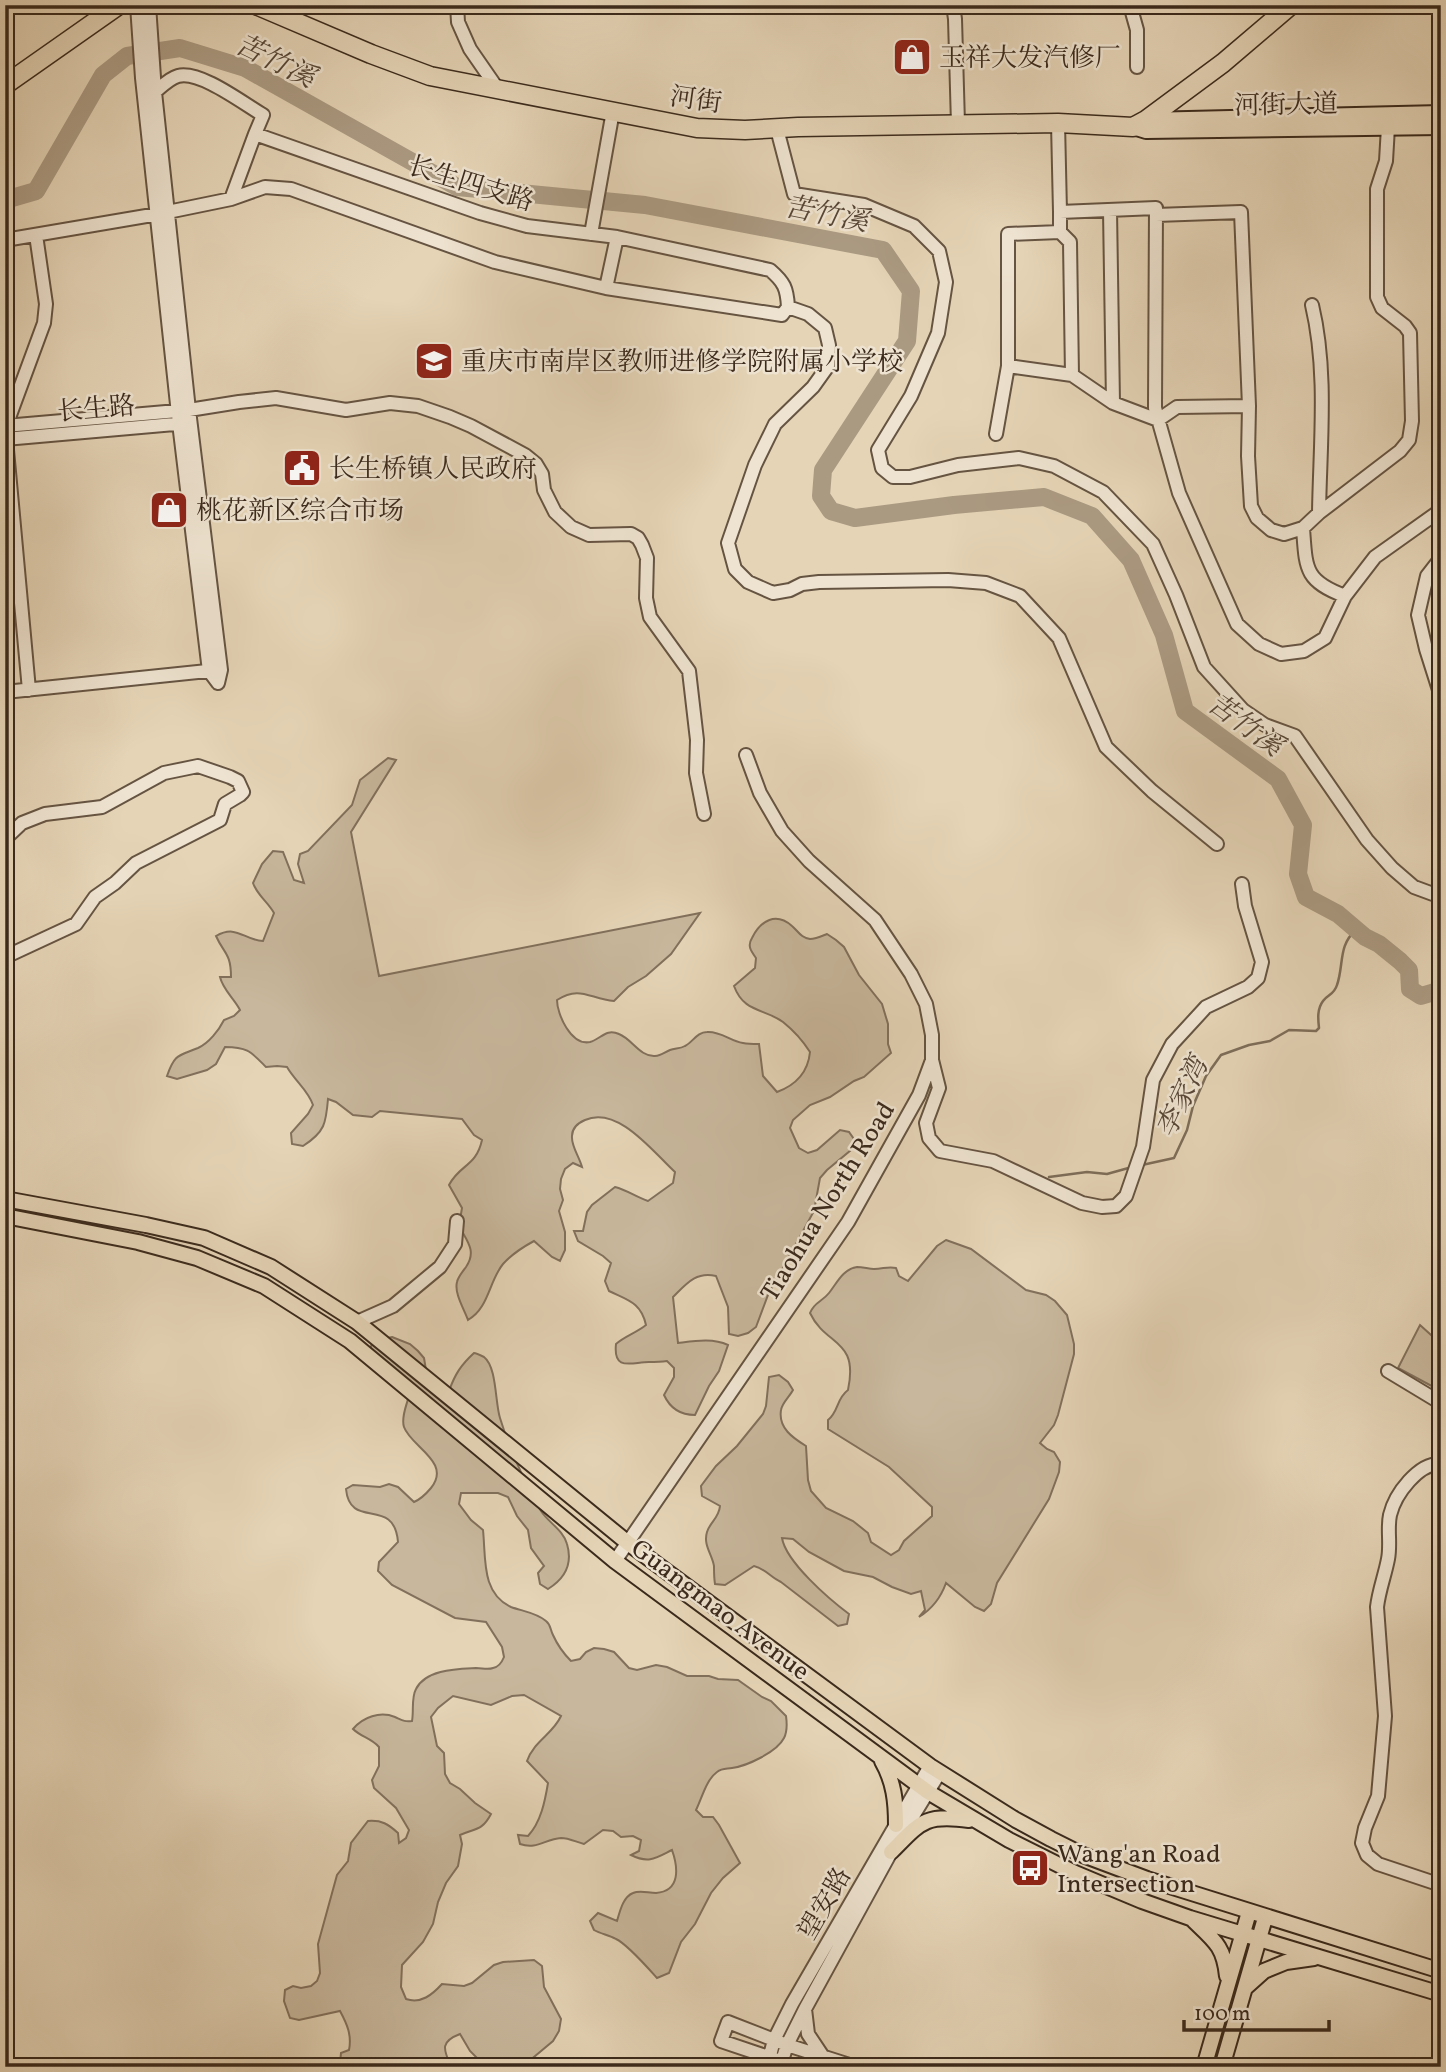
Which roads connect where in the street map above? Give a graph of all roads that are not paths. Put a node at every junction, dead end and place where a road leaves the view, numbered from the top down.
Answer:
1 (119, 5) edge
2 (256, 5) edge
3 (457, 5) edge
4 (953, 5) edge
5 (1130, 5) edge
6 (1291, 5) edge
7 (143, 8) edge
8 (1138, 67) dead end
9 (148, 77) junction
10 (5, 85) edge
11 (497, 88) junction
12 (155, 92) junction
13 (613, 111) junction
14 (1441, 113) edge
15 (1058, 123) junction
16 (1139, 123) junction
17 (958, 124) junction
18 (1388, 127) junction
19 (1441, 127) edge
20 (777, 129) junction
21 (254, 134) junction
22 (231, 199) junction
23 (1110, 210) junction
24 (1060, 212) junction
25 (163, 213) junction
26 (1156, 215) junction
27 (592, 228) junction
28 (1060, 232) junction
29 (36, 235) junction
30 (617, 237) junction
31 (5, 240) edge
32 (606, 288) junction
33 (1312, 304) dead end
34 (785, 311) junction
35 (1008, 366) junction
36 (1072, 375) junction
37 (1114, 403) junction
38 (1249, 406) junction
39 (184, 417) junction
40 (1158, 420) junction
41 (6, 426) edge
42 (996, 434) dead end
43 (6, 439) edge
44 (1441, 510) edge
45 (1319, 513) junction
46 (1304, 528) junction
47 (1441, 558) edge
48 (1345, 596) junction
49 (29, 690) junction
50 (1439, 690) dead end
51 (5, 692) edge
52 (746, 755) dead end
53 (704, 814) dead end
54 (5, 839) edge
55 (1217, 844) dead end
56 (1242, 884) dead end
57 (1441, 893) edge
58 (5, 957) edge
59 (932, 1060) junction
60 (5, 1199) edge
61 (5, 1216) edge
62 (457, 1221) dead end
63 (357, 1322) junction
64 (1388, 1371) dead end
65 (1441, 1403) edge
66 (1441, 1464) edge
67 (628, 1543) junction
68 (615, 1561) junction
69 (880, 1757) junction
70 (935, 1769) junction
71 (923, 1789) junction
72 (977, 1821) junction
73 (896, 1825) junction
74 (891, 1852) junction
75 (1441, 1885) edge
76 (1249, 1912) junction
77 (1191, 1918) junction
78 (1265, 1918) junction
79 (1243, 1934) junction
80 (1259, 1939) junction
81 (1319, 1957) junction
82 (1400, 1959) junction
83 (1441, 1971) edge
84 (1394, 1980) junction
85 (1228, 1985) junction
86 (1244, 1989) junction
87 (1441, 1994) edge
88 (804, 2009) junction
89 (780, 2042) junction
90 (822, 2055) junction
91 (774, 2063) edge
92 (798, 2067) edge
93 (856, 2067) edge
94 (1204, 2067) edge
95 (1222, 2067) edge

1 - 10 highway
2 - 11 highway, 河街
3 - 11 street
4 - 17 street
5 - 8 street
6 - 16 highway
7 - 9 street
9 - 12 street
9 - 25 street
11 - 13 highway, 河街
12 - 21 street
12 - 25 street
13 - 20 highway, 河街
13 - 27 street
14 - 16 main road, 河街大道
15 - 16 highway, 河街
15 - 17 highway, 河街
15 - 24 street
16 - 18 main road, 河街大道
17 - 20 highway, 河街
18 - 19 main road, 河街大道
18 - 45 street
20 - 57 street
21 - 22 street
21 - 27 street, 长生四支路
22 - 25 street
22 - 32 street
23 - 24 street
23 - 26 street
23 - 37 street
24 - 28 street
25 - 29 street
25 - 39 street
26 - 38 street
26 - 40 street
27 - 30 street, 长生四支路
28 - 35 street
28 - 36 street
29 - 31 street
29 - 41 street
30 - 32 street
30 - 34 street, 长生四支路
32 - 34 street
33 - 45 street
34 - 55 street
35 - 36 street
35 - 42 street
36 - 37 street
37 - 40 street
38 - 40 street
38 - 46 street
39 - 41 street, 长生路
39 - 43 street, 长生路
39 - 49 street
39 - 53 street
40 - 48 street
41 - 43 street
43 - 49 street
44 - 48 street
45 - 46 street
46 - 48 street
47 - 50 street
49 - 51 street
52 - 59 street, Tiaohua North Road
54 - 58 street
56 - 59 street
59 - 67 street, Tiaohua North Road
60 - 63 main road, Guangmao Avenue
61 - 68 main road, Guangmao Avenue
62 - 63 street
63 - 67 main road, Guangmao Avenue
64 - 65 street
66 - 75 street
67 - 68 street, Tiaohua North Road
67 - 70 main road, Guangmao Avenue
68 - 69 main road, Guangmao Avenue
69 - 71 main road, Guangmao Avenue
69 - 73 main road
70 - 71 street, 望安路
70 - 76 main road, Guangmao Avenue
71 - 72 main road, Guangmao Avenue
71 - 73 street, 望安路
71 - 74 street, 望安路
72 - 74 main road
72 - 77 main road, Guangmao Avenue
73 - 89 street, 望安路
74 - 88 street, 望安路
76 - 78 main road, Guangmao Avenue
76 - 79 main road
77 - 79 main road, Guangmao Avenue
77 - 85 main road
78 - 80 main road
78 - 82 main road, Guangmao Avenue
79 - 80 main road, Guangmao Avenue
79 - 85 main road
80 - 81 main road, Guangmao Avenue
80 - 86 main road
81 - 84 main road, Guangmao Avenue
81 - 86 main road
82 - 83 main road, Guangmao Avenue
82 - 84 main road
84 - 87 main road, Guangmao Avenue
85 - 94 main road
86 - 95 main road
88 - 89 street, 望安路
88 - 90 street
89 - 90 street
89 - 91 street, 望安路
89 - 91 street
90 - 93 street
91 - 92 street

